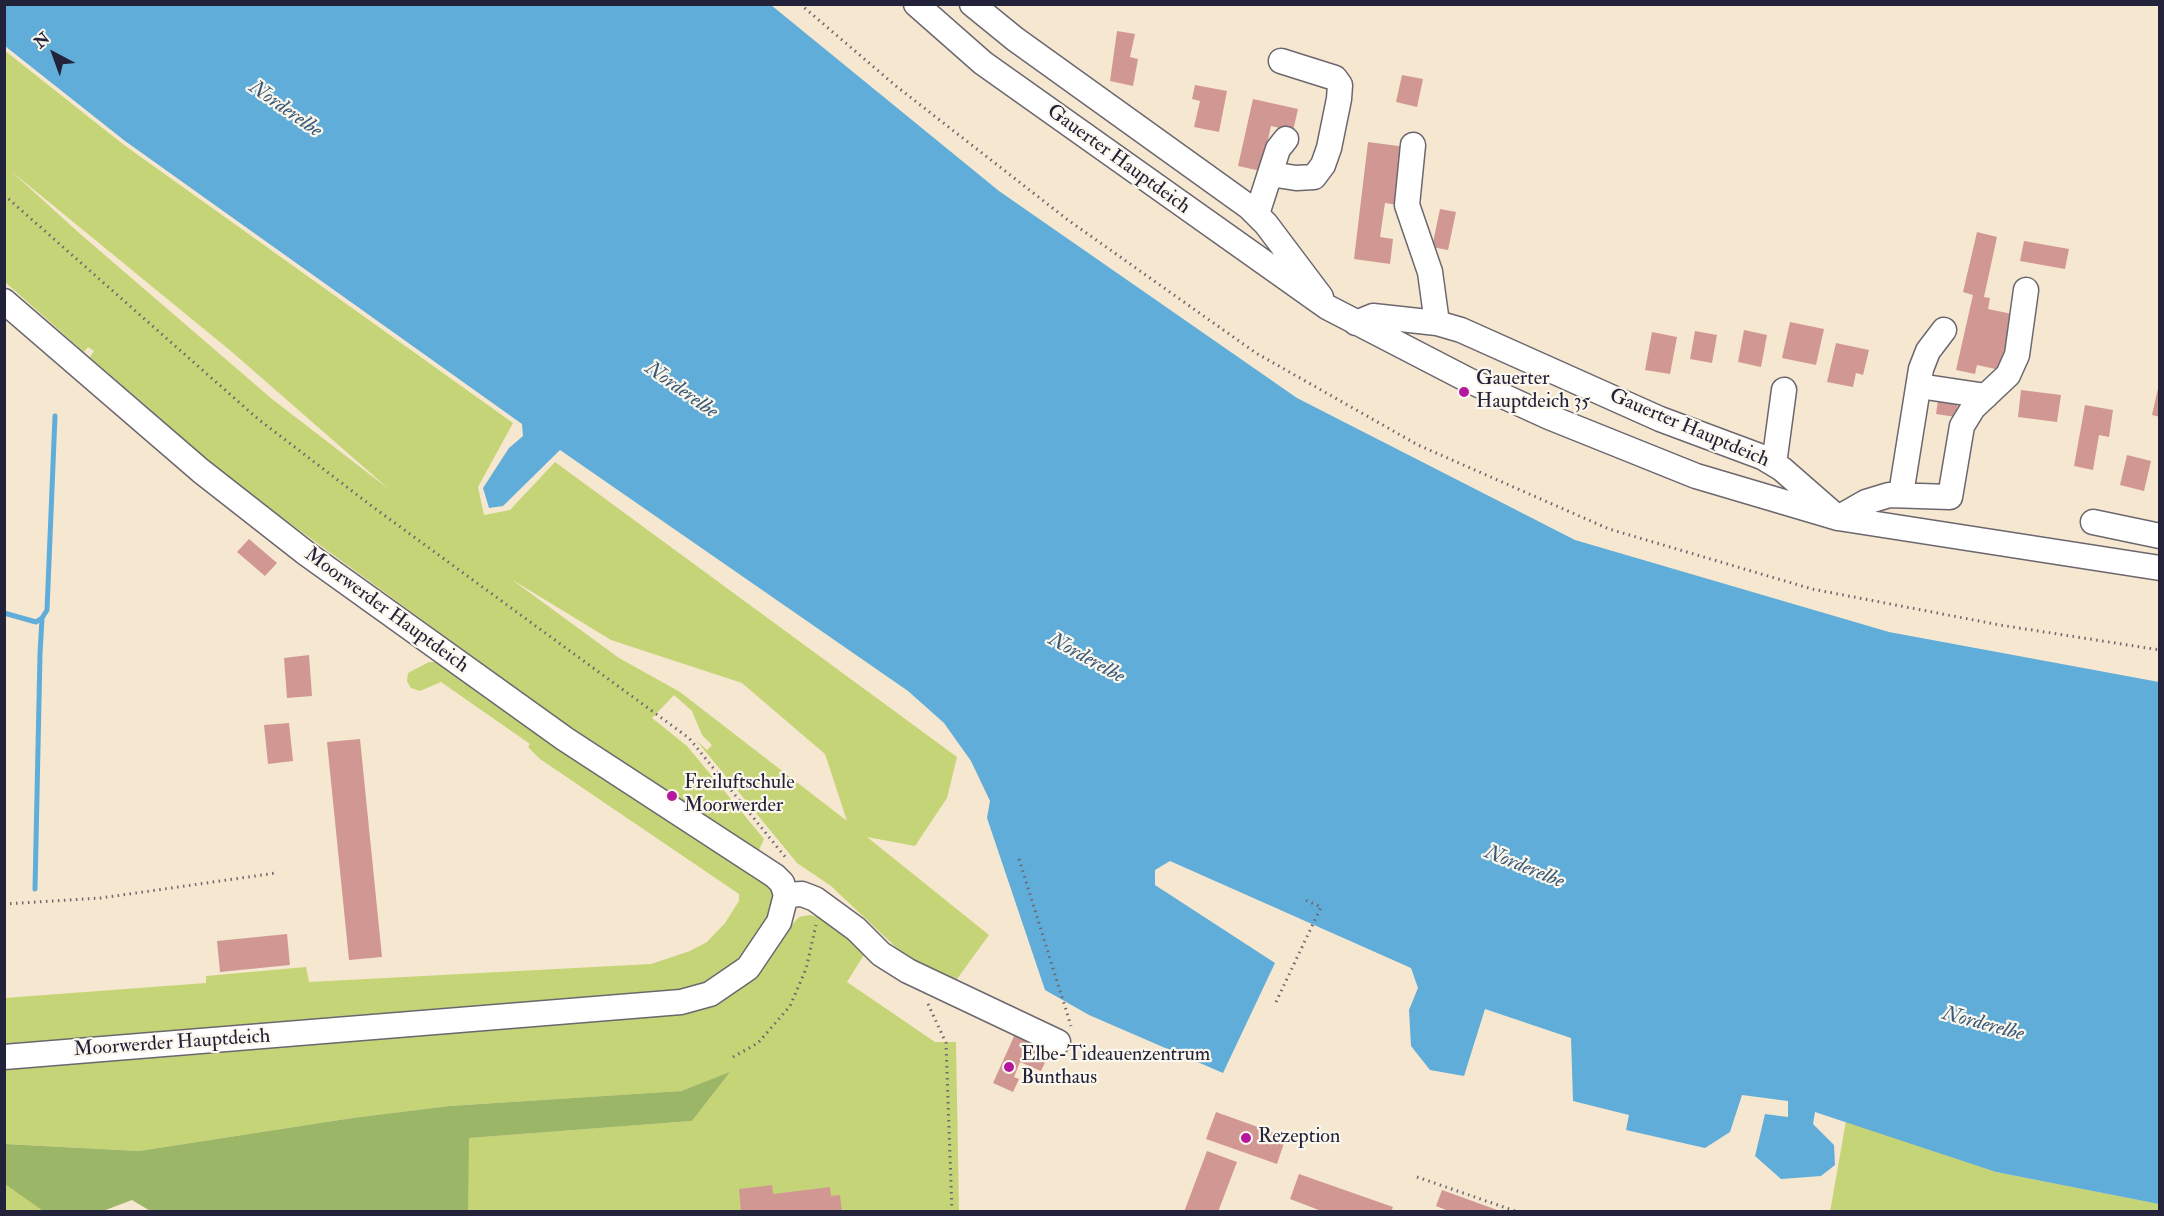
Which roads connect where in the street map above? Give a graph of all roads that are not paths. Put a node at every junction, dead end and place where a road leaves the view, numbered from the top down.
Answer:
1 (916, 4) edge
2 (972, 4) edge
3 (1281, 61) dead end
4 (1286, 139) dead end
5 (1413, 145) dead end
6 (1270, 174) junction
7 (1257, 214) junction
8 (2026, 290) dead end
9 (4, 301) edge
10 (1327, 307) junction
11 (1356, 323) junction
12 (1437, 323) junction
13 (1944, 330) dead end
14 (1918, 386) junction
15 (1784, 390) dead end
16 (1986, 396) junction
17 (1774, 464) junction
18 (1901, 494) junction
19 (1838, 518) junction
20 (2093, 522) dead end
21 (2160, 536) edge
22 (2160, 568) edge
23 (803, 897) junction
24 (1065, 1037) road end
25 (4, 1057) edge

1 - 10 street, Gauerter Hauptdeich
2 - 7 street, Gauerter Hauptdeich
3 - 6 street
4 - 6 street
5 - 12 street
6 - 7 street
7 - 10 street, Gauerter Hauptdeich
8 - 16 street
9 - 23 street, Moorwerder Hauptdeich
10 - 11 street, Gauerter Hauptdeich
11 - 12 street, Gauerter Hauptdeich
11 - 19 street, Gauerter Hauptdeich
12 - 17 street, Gauerter Hauptdeich
13 - 14 street
14 - 16 street
14 - 18 street
15 - 17 street
16 - 18 street
17 - 19 street, Gauerter Hauptdeich
18 - 19 street
19 - 22 street, Gauerter Hauptdeich
20 - 21 street
23 - 24 street, Moorwerder Hauptdeich
23 - 25 street, Moorwerder Hauptdeich

